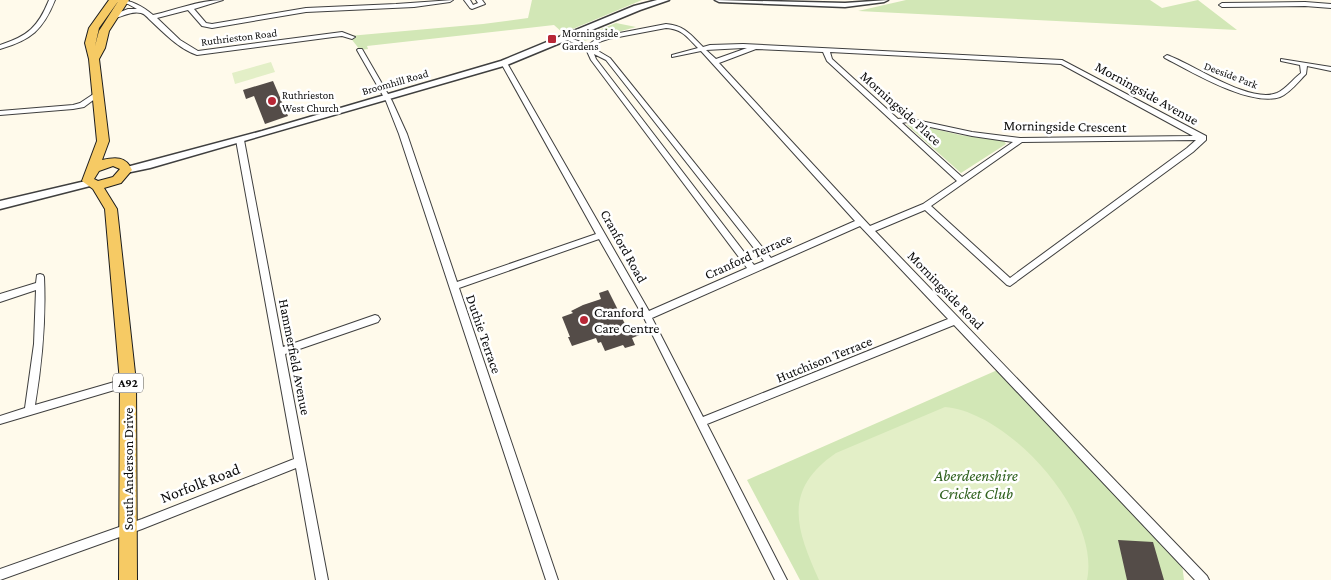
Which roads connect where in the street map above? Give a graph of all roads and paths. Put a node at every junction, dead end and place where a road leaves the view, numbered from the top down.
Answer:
1 (52, 0) edge
2 (119, 0) edge
3 (220, 0) edge
4 (450, 0) edge
5 (467, 0) edge
6 (479, 0) edge
7 (665, 0) edge
8 (719, 0) edge
9 (884, 0) edge
10 (742, 1) edge
11 (799, 2) edge
12 (1222, 5) dead end
13 (1331, 6) edge
14 (189, 7) junction
15 (142, 11) junction
16 (112, 17) junction
17 (151, 18) junction
18 (352, 37) dead end
19 (566, 38) junction
20 (0, 48) edge
21 (588, 48) junction
22 (756, 48) junction
23 (701, 49) junction
24 (360, 50) dead end
25 (826, 51) junction
26 (674, 56) dead end
27 (1167, 57) dead end
28 (1283, 60) dead end
29 (715, 62) junction
30 (94, 63) junction
31 (504, 64) junction
32 (1303, 64) junction
33 (1331, 69) edge
34 (97, 95) junction
35 (388, 97) junction
36 (643, 103) junction
37 (629, 107) junction
38 (0, 113) edge
39 (898, 121) junction
40 (1203, 138) junction
41 (240, 140) junction
42 (1020, 140) junction
43 (103, 141) junction
44 (122, 166) junction
45 (695, 169) junction
46 (680, 175) junction
47 (92, 179) junction
48 (117, 180) junction
49 (962, 181) junction
50 (0, 206) edge
51 (926, 206) junction
52 (111, 209) junction
53 (861, 222) junction
54 (869, 230) junction
55 (602, 235) junction
56 (769, 262) junction
57 (752, 269) junction
58 (453, 287) junction
59 (0, 298) edge
60 (647, 316) junction
61 (375, 319) dead end
62 (956, 320) junction
63 (280, 352) junction
64 (128, 382) junction
65 (29, 410) junction
66 (0, 420) edge
67 (702, 422) junction
68 (300, 462) junction
69 (128, 528) junction
70 (0, 575) edge
71 (128, 580) edge
72 (322, 580) edge
73 (552, 580) edge
74 (781, 580) edge
75 (1203, 580) edge

1 - 20 street
2 - 15 street, Ruthrieston Road
2 - 16 main road
2 - 30 main road
3 - 14 street
4 - 14 street
5 - 6 street
7 - 19 street, Broomhill Road
8 - 10 street
9 - 11 street
10 - 11 street
12 - 13 street
14 - 17 street
15 - 16 street
15 - 17 street, Ruthrieston Road
16 - 30 main road
17 - 18 street, Ruthrieston Road
19 - 21 street
19 - 31 street, Broomhill Road
21 - 23 street, Morningside Road
21 - 36 street
21 - 37 street
22 - 23 street, Morningside Avenue
22 - 25 street, Morningside Avenue
22 - 29 street, Morningside Avenue
23 - 26 street, Morningside Avenue
23 - 29 street, Morningside Road
24 - 35 street
25 - 39 street, Morningside Place
25 - 40 street, Morningside Avenue
27 - 32 street, Deeside Park
28 - 32 street
29 - 53 street, Morningside Road
30 - 34 main road
31 - 35 street, Broomhill Road
31 - 55 street, Cranford Road
32 - 33 street
34 - 38 street
34 - 43 main road
35 - 41 street, Broomhill Road
35 - 58 street, Duthie Terrace
36 - 37 street
36 - 45 street
37 - 46 street
39 - 42 street, Morningside Crescent
39 - 49 street, Morningside Place
40 - 42 street, Morningside Crescent
40 - 51 street, Morningside Avenue
41 - 44 street, Broomhill Road
41 - 63 street, Hammerfield Avenue
42 - 49 street
43 - 44 main road
43 - 47 main road
44 - 47 main road
44 - 48 main road
45 - 46 street
45 - 56 street
46 - 57 street
47 - 48 main road
47 - 50 street
47 - 52 main road, A92
48 - 52 main road, A92
49 - 51 street
51 - 54 street
52 - 64 main road, South Anderson Drive / A92
53 - 54 street, Morningside Road
53 - 56 street, Cranford Terrace
54 - 62 street, Morningside Road
55 - 58 street
55 - 60 street, Cranford Road
56 - 57 street, Cranford Terrace
57 - 60 street, Cranford Terrace
58 - 73 street, Duthie Terrace
59 - 65 street
60 - 67 street, Cranford Road
61 - 63 street
62 - 67 street, Hutchison Terrace
62 - 75 street, Morningside Road
63 - 68 street, Hammerfield Avenue
64 - 65 street
64 - 69 main road, South Anderson Drive / A92
65 - 66 street
67 - 74 street, Cranford Road
68 - 69 street, Norfolk Road
68 - 72 street, Hammerfield Avenue
69 - 70 street, Norfolk Road
69 - 71 main road, South Anderson Drive / A92

